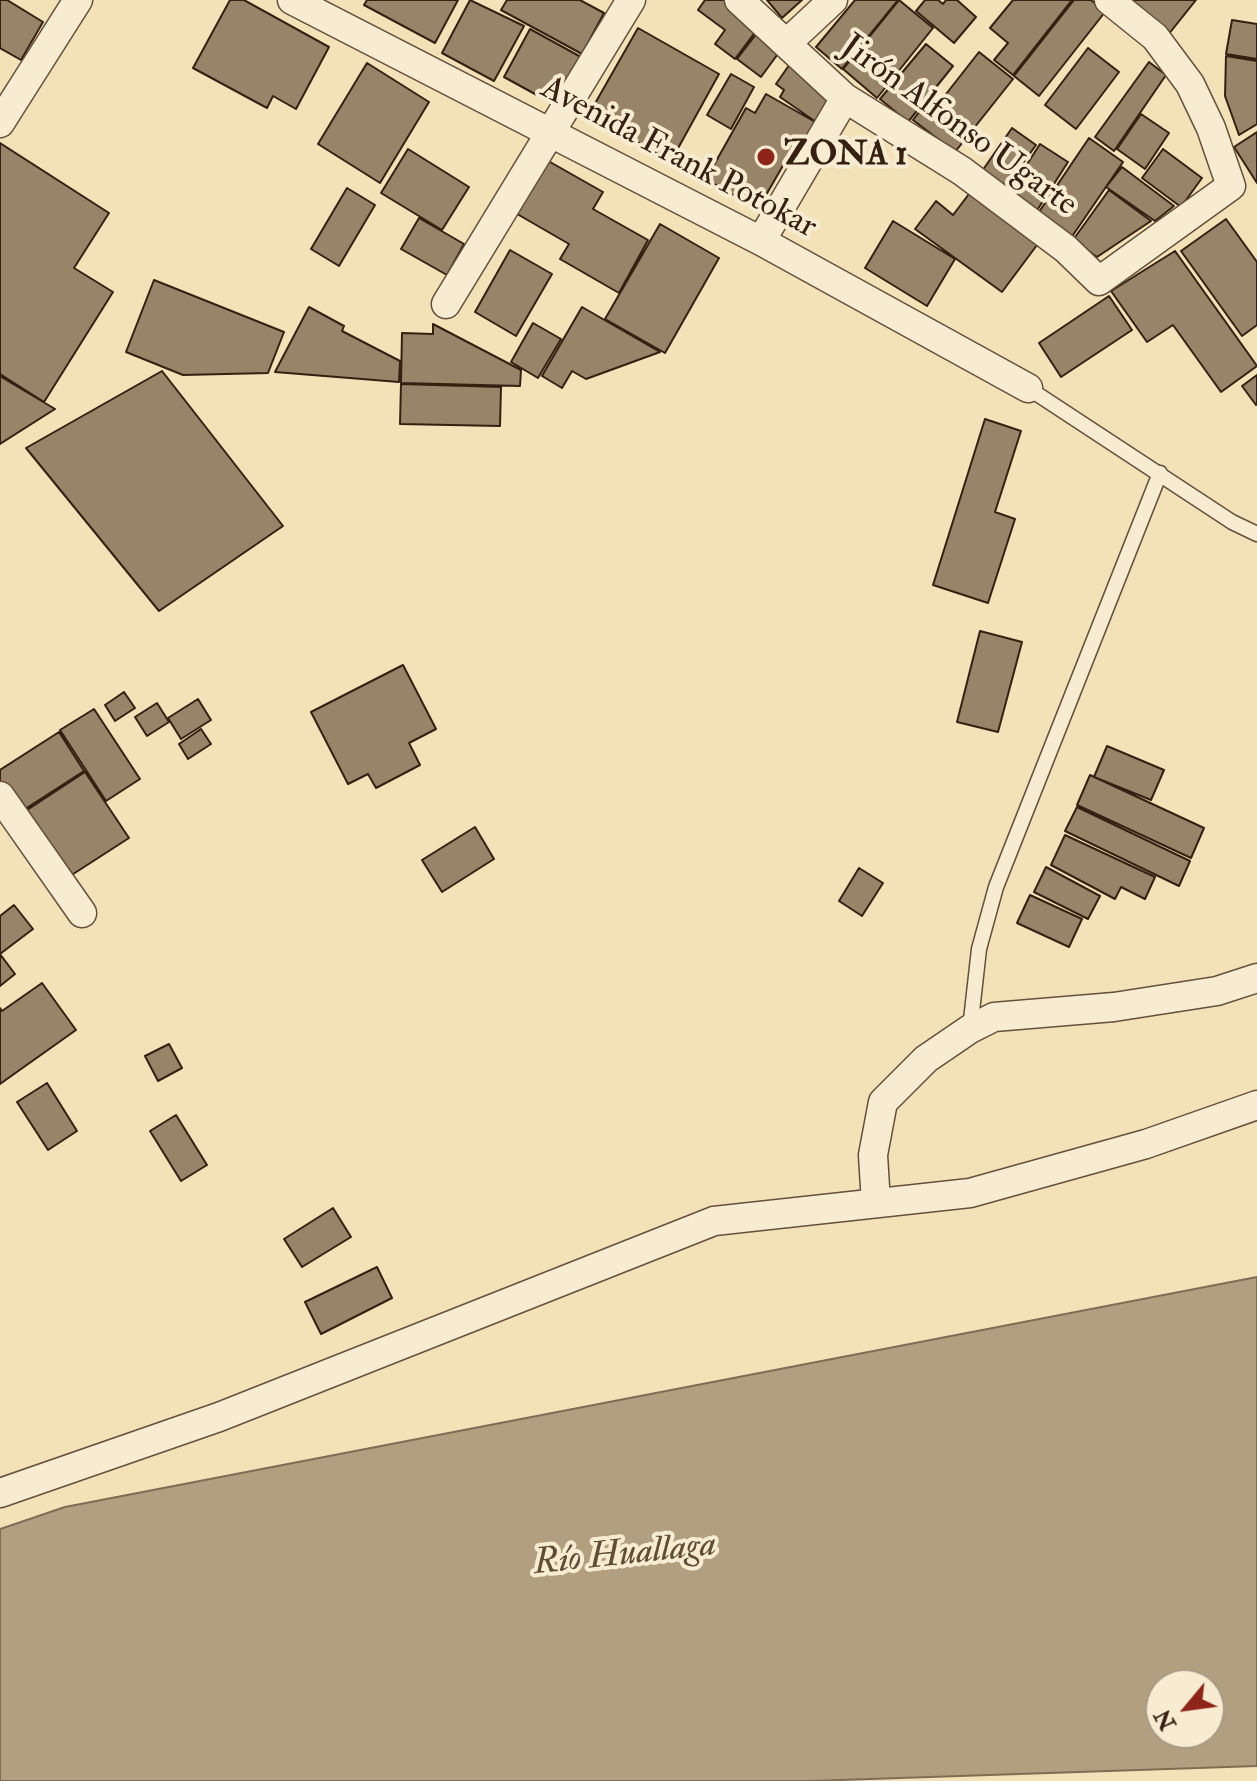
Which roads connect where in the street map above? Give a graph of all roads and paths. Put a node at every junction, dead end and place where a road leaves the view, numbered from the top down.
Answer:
1 (78, 0) edge
2 (292, 0) edge
3 (631, 0) edge
4 (739, 0) edge
5 (833, 0) edge
6 (1109, 0) edge
7 (342, 11) edge
8 (787, 43) junction
9 (845, 98) junction
10 (0, 123) edge
11 (553, 134) junction
12 (761, 241) junction
13 (446, 304) dead end
14 (1028, 388) joint
15 (1160, 473) junction
16 (1257, 534) edge
17 (0, 796) edge
18 (82, 913) dead end
19 (1257, 978) edge
20 (970, 1029) junction
21 (1257, 1105) edge
22 (876, 1203) junction
23 (0, 1493) edge

1 - 10 street
2 - 7 street, Avenida Frank Potokar
3 - 11 street
4 - 8 street, Jirón Alfonso Ugarte
5 - 8 street
6 - 9 street, Jirón Alfonso Ugarte
7 - 11 street, Avenida Frank Potokar
8 - 9 street, Jirón Alfonso Ugarte
9 - 12 street
11 - 12 street, Avenida Frank Potokar
11 - 13 street
12 - 14 street, Avenida Frank Potokar
14 - 15 lane
15 - 16 lane
15 - 20 lane
17 - 18 street
19 - 20 street
20 - 22 street
21 - 22 street
22 - 23 street

